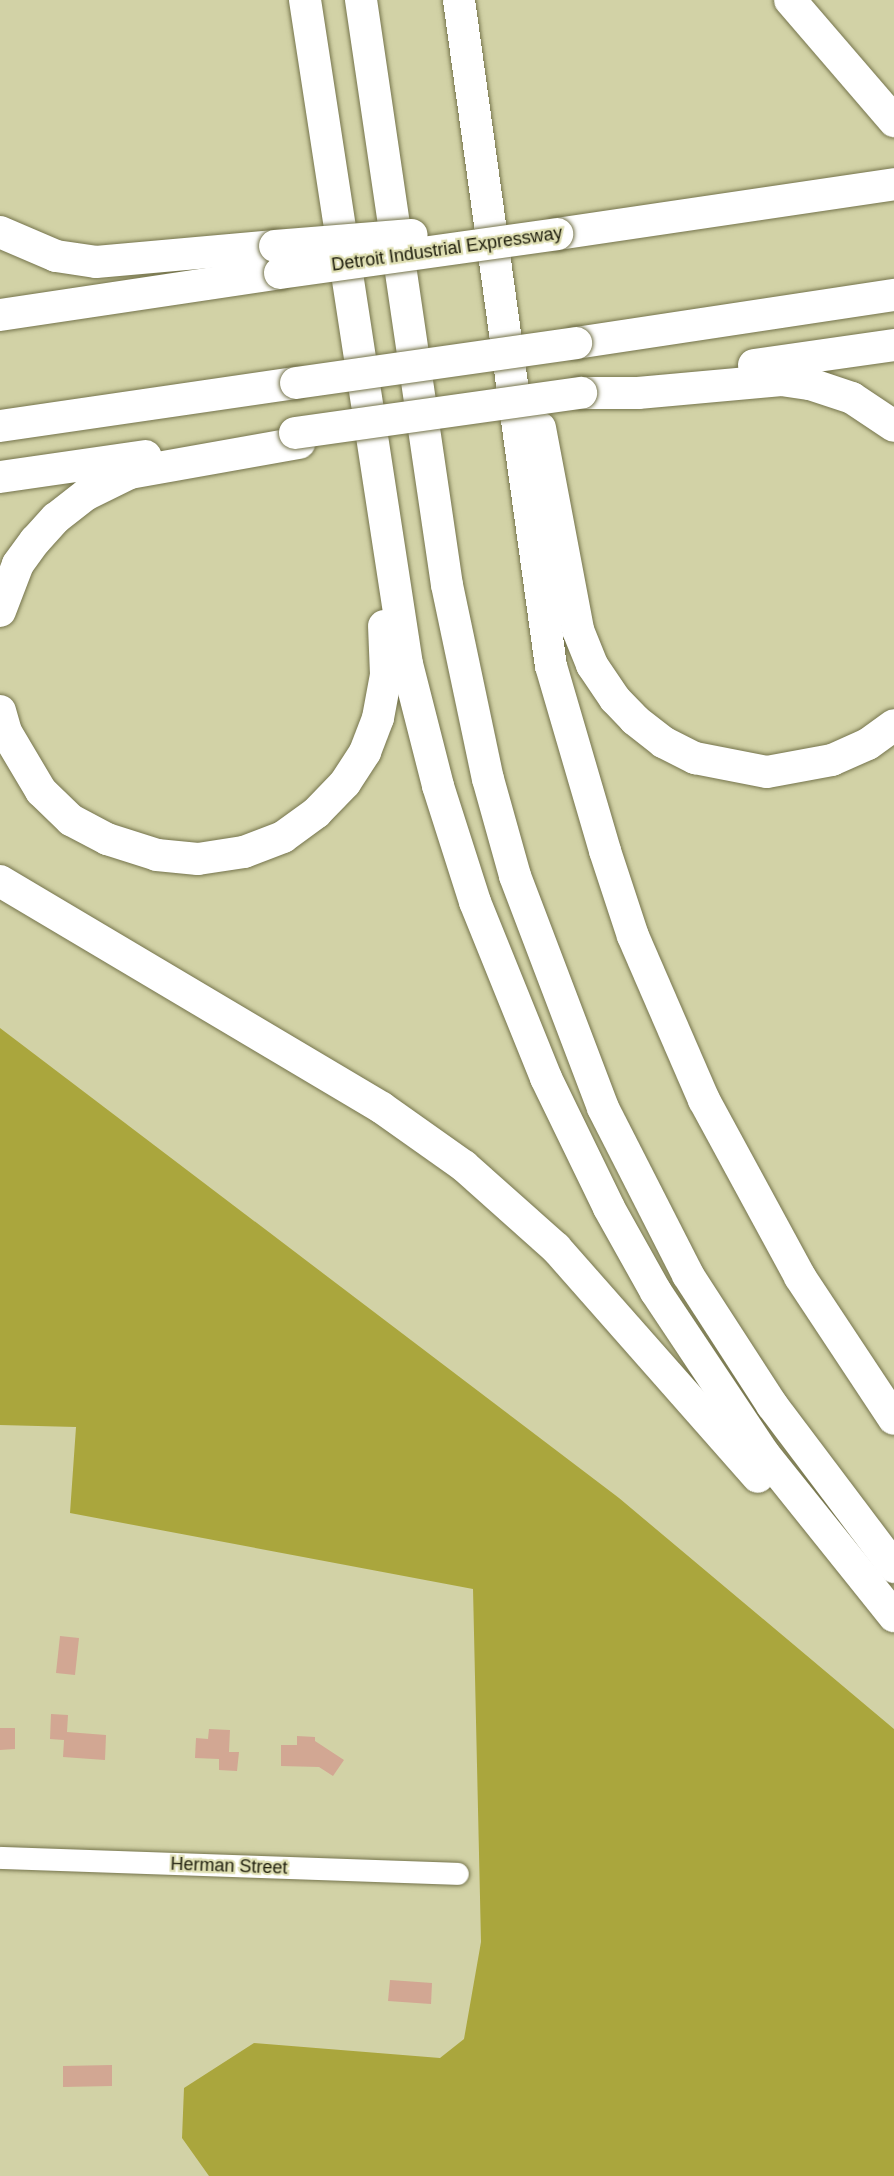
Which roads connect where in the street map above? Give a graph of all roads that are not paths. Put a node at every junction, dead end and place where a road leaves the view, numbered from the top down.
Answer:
1 (290, 0) edge
2 (305, 0) edge
3 (361, 0) edge
4 (459, 0) edge
5 (790, 0) edge
6 (894, 121) edge
7 (327, 154) junction
8 (890, 184) edge
9 (0, 232) edge
10 (278, 260) junction
11 (894, 296) edge
12 (0, 315) edge
13 (894, 345) edge
14 (356, 347) junction
15 (513, 368) junction
16 (581, 393) junction
17 (0, 426) edge
18 (894, 426) edge
19 (297, 438) junction
20 (0, 477) edge
21 (0, 611) edge
22 (0, 711) edge
23 (894, 725) edge
24 (0, 881) edge
25 (894, 1419) edge
26 (894, 1567) edge
27 (894, 1616) edge
28 (894, 1629) edge
29 (0, 1858) edge
30 (458, 1874) dead end

1 - 7 highway
2 - 7 highway
3 - 26 highway
4 - 15 highway
5 - 6 highway
7 - 14 highway
8 - 10 highway, Detroit Industrial Expressway, bridge
9 - 10 highway
10 - 12 highway
11 - 17 highway, bridge
13 - 16 highway
14 - 22 highway
14 - 27 highway
15 - 23 highway
15 - 25 highway
16 - 18 highway
16 - 19 highway, bridge
19 - 20 highway
19 - 21 highway
24 - 28 highway
29 - 30 street, Herman Street

